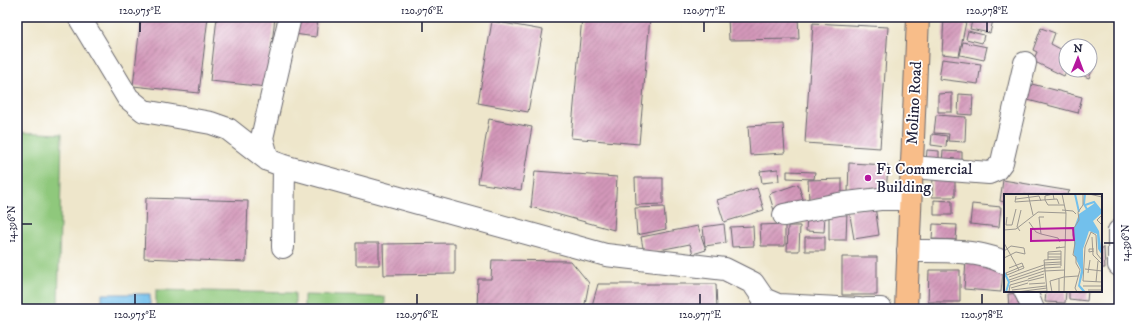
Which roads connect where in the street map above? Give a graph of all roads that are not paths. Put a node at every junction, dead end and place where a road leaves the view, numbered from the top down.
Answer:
1 (79, 17) edge
2 (290, 17) edge
3 (918, 17) edge
4 (1025, 63) dead end
5 (276, 163) junction
6 (911, 167) junction
7 (910, 199) junction
8 (784, 215) dead end
9 (1119, 231) edge
10 (283, 247) dead end
11 (908, 251) junction
12 (1004, 262) edge
13 (1119, 265) edge
14 (1026, 292) edge
15 (764, 304) edge
16 (859, 309) edge
17 (866, 309) edge
18 (881, 309) edge
19 (906, 309) edge
20 (1032, 309) edge

1 - 5 street
2 - 5 street
3 - 6 main road, Molino Road
4 - 6 street
5 - 10 street
5 - 15 street
6 - 7 main road, Molino Road
7 - 8 street
7 - 11 main road, Molino Road
9 - 13 street
11 - 12 street
11 - 19 main road, Molino Road
14 - 20 street
15 - 16 street
17 - 18 street

